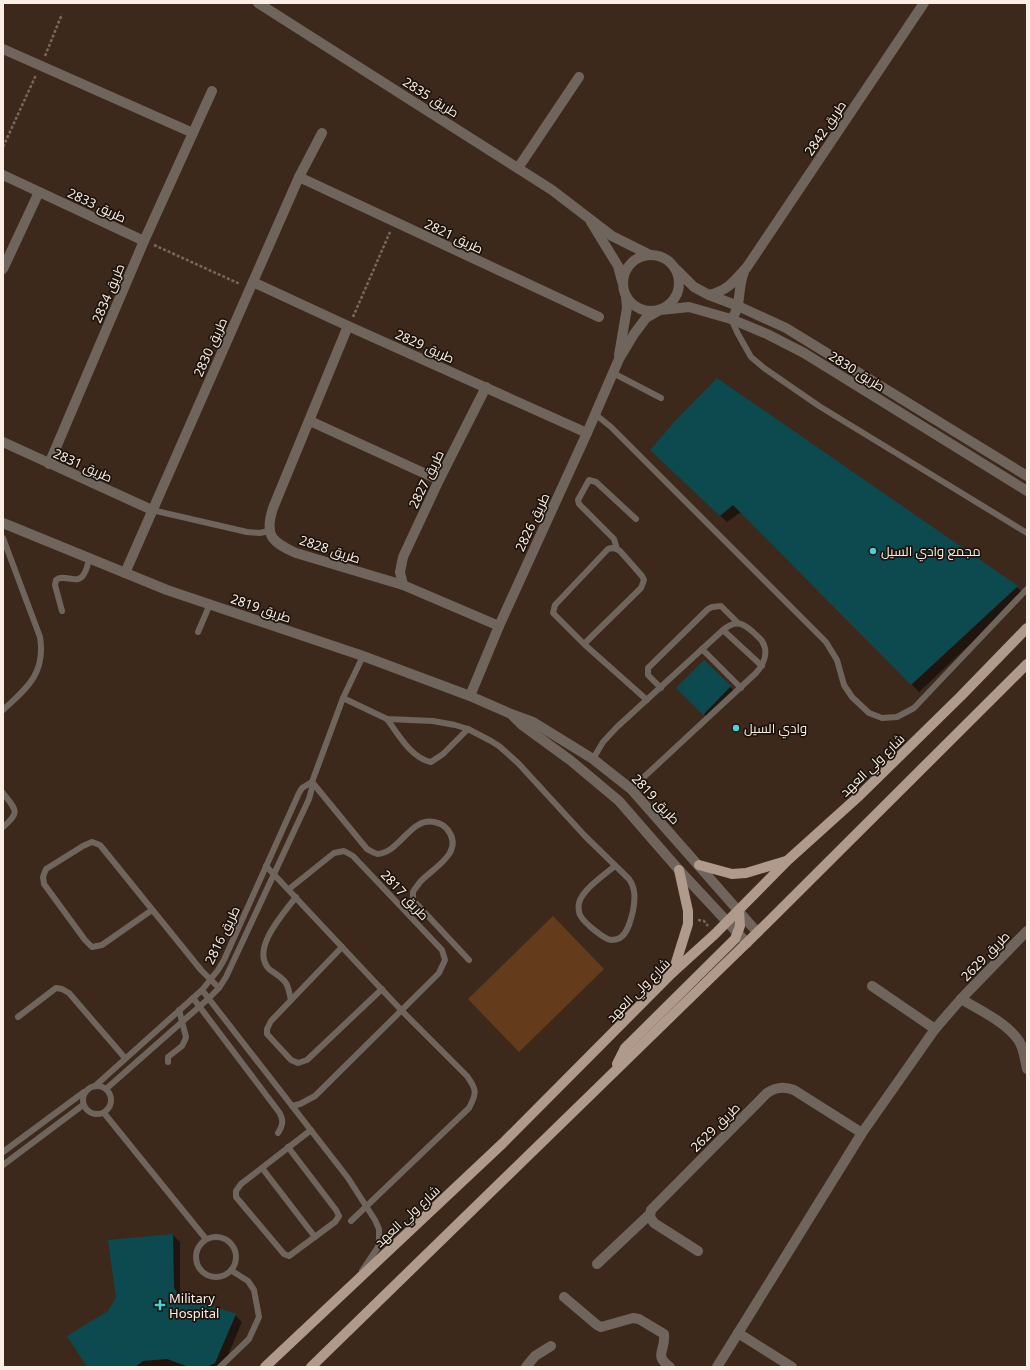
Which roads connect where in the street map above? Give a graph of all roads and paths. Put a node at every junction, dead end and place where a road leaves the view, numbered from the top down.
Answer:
1 (258, 3) edge
2 (924, 3) edge
3 (62, 14) dead end
4 (3, 49) edge
5 (41, 65) junction
6 (579, 77) dead end
7 (212, 91) dead end
8 (193, 133) junction
9 (322, 133) dead end
10 (3, 147) edge
11 (518, 168) junction
12 (3, 175) edge
13 (299, 177) junction
14 (39, 192) junction
15 (587, 216) junction
16 (395, 222) junction
17 (144, 241) junction
18 (650, 255) junction
19 (747, 267) junction
20 (3, 269) edge
21 (677, 270) junction
22 (251, 285) junction
23 (625, 292) junction
24 (709, 295) junction
25 (738, 306) junction
26 (660, 310) junction
27 (599, 317) dead end
28 (731, 319) junction
29 (348, 326) junction
30 (619, 359) junction
31 (613, 373) junction
32 (486, 387) junction
33 (661, 398) dead end
34 (595, 414) junction
35 (310, 421) junction
36 (588, 433) junction
37 (3, 442) edge
38 (49, 464) junction
39 (1027, 476) edge
40 (439, 480) junction
41 (1027, 492) edge
42 (152, 510) junction
43 (636, 519) dead end
44 (3, 523) edge
45 (269, 531) junction
46 (1027, 533) edge
47 (3, 538) edge
48 (617, 549) junction
49 (89, 559) junction
50 (125, 573) junction
51 (403, 586) junction
52 (1027, 589) edge
53 (210, 604) junction
54 (62, 611) dead end
55 (738, 623) junction
56 (499, 626) junction
57 (1027, 628) edge
58 (723, 630) junction
59 (198, 632) dead end
60 (584, 644) junction
61 (702, 649) junction
62 (363, 656) junction
63 (1027, 664) edge
64 (762, 666) junction
65 (661, 688) junction
66 (741, 688) junction
67 (470, 696) junction
68 (344, 698) junction
69 (647, 700) junction
70 (3, 710) edge
71 (511, 714) junction
72 (387, 718) junction
73 (468, 729) junction
74 (593, 759) junction
75 (586, 774) junction
76 (312, 782) junction
77 (631, 789) junction
78 (3, 793) edge
79 (619, 802) junction
80 (3, 827) edge
81 (788, 860) junction
82 (699, 865) junction
83 (266, 866) junction
84 (615, 866) junction
85 (679, 870) junction
86 (275, 874) junction
87 (288, 889) junction
88 (296, 897) junction
89 (152, 910) junction
90 (739, 911) junction
91 (728, 921) junction
92 (1027, 931) edge
93 (757, 932) junction
94 (738, 933) junction
95 (747, 942) junction
96 (342, 947) junction
97 (468, 960) dead end
98 (672, 973) junction
99 (211, 980) junction
100 (872, 986) dead end
101 (218, 988) junction
102 (382, 989) junction
103 (202, 990) junction
104 (193, 998) junction
105 (208, 999) junction
106 (961, 999) junction
107 (291, 1000) junction
108 (199, 1006) junction
109 (179, 1010) junction
110 (402, 1011) junction
111 (18, 1017) dead end
112 (182, 1021) junction
113 (935, 1029) junction
114 (125, 1058) junction
115 (168, 1062) dead end
116 (616, 1068) junction
117 (1027, 1068) edge
118 (95, 1086) junction
119 (106, 1089) junction
120 (84, 1092) junction
121 (83, 1105) junction
122 (292, 1106) junction
123 (104, 1113) junction
124 (311, 1130) junction
125 (278, 1133) dead end
126 (862, 1133) junction
127 (288, 1147) junction
128 (3, 1152) edge
129 (3, 1164) edge
130 (262, 1168) junction
131 (366, 1205) junction
132 (650, 1214) junction
133 (351, 1221) dead end
134 (315, 1237) junction
135 (206, 1239) junction
136 (698, 1251) dead end
137 (597, 1264) dead end
138 (232, 1271) junction
139 (354, 1283) junction
140 (564, 1297) dead end
141 (738, 1333) junction
142 (551, 1346) dead end
143 (220, 1367) edge
144 (265, 1367) edge
145 (311, 1367) edge
146 (526, 1367) edge
147 (670, 1367) edge
148 (717, 1367) edge
149 (792, 1367) edge

1 - 11 street, طريق 2835
2 - 19 street, طريق 2842
3 - 5 path
4 - 5 street
5 - 8 street
5 - 10 path
6 - 11 street
7 - 8 street, طريق 2834
8 - 17 street, طريق 2834
9 - 13 street, طريق 2830
11 - 15 street, طريق 2835
12 - 14 street, طريق 2833
13 - 16 street, طريق 2821
13 - 22 street, طريق 2830
14 - 17 street, طريق 2833
14 - 20 street
15 - 18 street, طريق 2835
15 - 23 street, طريق 2835
16 - 27 street, طريق 2821
16 - 29 path
17 - 22 path
17 - 38 street, طريق 2834
18 - 21 street
18 - 23 street
19 - 24 street, طريق 2842
19 - 25 street, طريق 2842
21 - 24 street, طريق 2830
21 - 26 street
22 - 29 street, طريق 2829
22 - 42 street, طريق 2830
23 - 26 street
23 - 30 street, طريق 2826
24 - 25 street, طريق 2830
25 - 28 street
25 - 39 street, طريق 2830
26 - 28 street, طريق 2830
26 - 30 street, طريق 2826
28 - 41 street, طريق 2830
28 - 46 lane
29 - 32 street, طريق 2829
29 - 35 street
30 - 31 street, طريق 2826
31 - 33 lane
31 - 34 street, طريق 2826
32 - 36 street, طريق 2829
32 - 40 street, طريق 2827
34 - 36 street, طريق 2826
34 - 52 lane
35 - 40 street
35 - 45 street
36 - 56 street, طريق 2826
37 - 38 street, طريق 2831
38 - 42 street, طريق 2831
40 - 51 street, طريق 2827
42 - 45 lane
42 - 50 street, طريق 2830
43 - 48 lane
44 - 49 street, طريق 2819
45 - 51 street, طريق 2828
47 - 70 lane
48 - 60 lane
48 - 60 lane
49 - 50 street, طريق 2819
49 - 54 lane
50 - 53 street, طريق 2819
51 - 56 street, طريق 2828
53 - 59 lane
53 - 62 street, طريق 2819
55 - 58 lane
55 - 64 lane
55 - 65 lane
56 - 67 street, طريق 2826
57 - 81 main road, شارع ولي العهد
58 - 61 lane
58 - 64 lane
60 - 69 lane
61 - 65 lane
61 - 66 lane
62 - 67 street, طريق 2819
62 - 68 lane, طريق 2816
63 - 93 main road
64 - 66 lane
65 - 69 lane
66 - 77 lane
67 - 71 street, طريق 2819
68 - 72 lane
68 - 76 lane, طريق 2816
69 - 74 lane
71 - 74 street, طريق 2819
71 - 75 street, طريق 2819
72 - 73 lane
72 - 73 lane
73 - 84 lane
74 - 75 street
74 - 77 street, طريق 2819
75 - 79 street, طريق 2819
76 - 83 lane, طريق 2816
76 - 86 lane, طريق 2816
76 - 97 lane
77 - 79 street
77 - 82 street, طريق 2819
78 - 80 lane
79 - 85 street, طريق 2819
81 - 82 main road
81 - 90 main road, شارع ولي العهد
82 - 90 street, طريق 2819
83 - 86 lane
83 - 99 lane, طريق 2816
84 - 84 lane
85 - 91 street, طريق 2819
85 - 98 main road
86 - 87 lane
86 - 101 lane, طريق 2816
87 - 88 lane
87 - 110 lane, طريق 2817
88 - 96 lane
88 - 107 lane
89 - 89 lane
89 - 99 lane
90 - 91 main road, شارع ولي العهد
90 - 93 street, طريق 2819
90 - 94 main road
91 - 94 street, طريق 2819
91 - 98 main road, شارع ولي العهد
92 - 106 street, طريق 2629
93 - 95 main road
94 - 95 street, طريق 2819
94 - 116 main road
95 - 116 main road
96 - 102 lane
96 - 107 lane
98 - 139 main road, شارع ولي العهد
99 - 101 lane
99 - 103 lane, طريق 2816
100 - 113 street
101 - 105 lane, طريق 2816
102 - 107 lane
102 - 110 lane
103 - 104 lane, طريق 2816
103 - 105 lane
104 - 108 lane
104 - 109 lane, طريق 2816
105 - 108 lane, طريق 2816
105 - 122 lane
106 - 113 street, طريق 2629
106 - 117 street
108 - 112 lane, طريق 2816
108 - 125 lane
109 - 112 lane
109 - 114 lane, طريق 2816
110 - 122 lane
110 - 131 lane
111 - 114 lane
112 - 115 lane
112 - 119 lane, طريق 2816
113 - 126 street, طريق 2629
114 - 118 lane, طريق 2816
116 - 145 main road
118 - 119 lane
118 - 120 lane
119 - 123 lane
120 - 121 lane
120 - 128 lane
121 - 123 lane
121 - 129 lane
122 - 124 lane
123 - 135 lane
124 - 127 lane
124 - 131 lane
126 - 132 street, طريق 2629
126 - 141 street, طريق 2629
127 - 130 lane
127 - 134 lane
130 - 134 lane
130 - 134 lane
131 - 133 lane
131 - 139 lane
132 - 136 street
132 - 137 street, طريق 2629
135 - 138 lane
135 - 138 lane
138 - 143 lane
139 - 144 main road, شارع ولي العهد
140 - 147 street
141 - 148 street, طريق 2629
141 - 149 street
142 - 146 street

